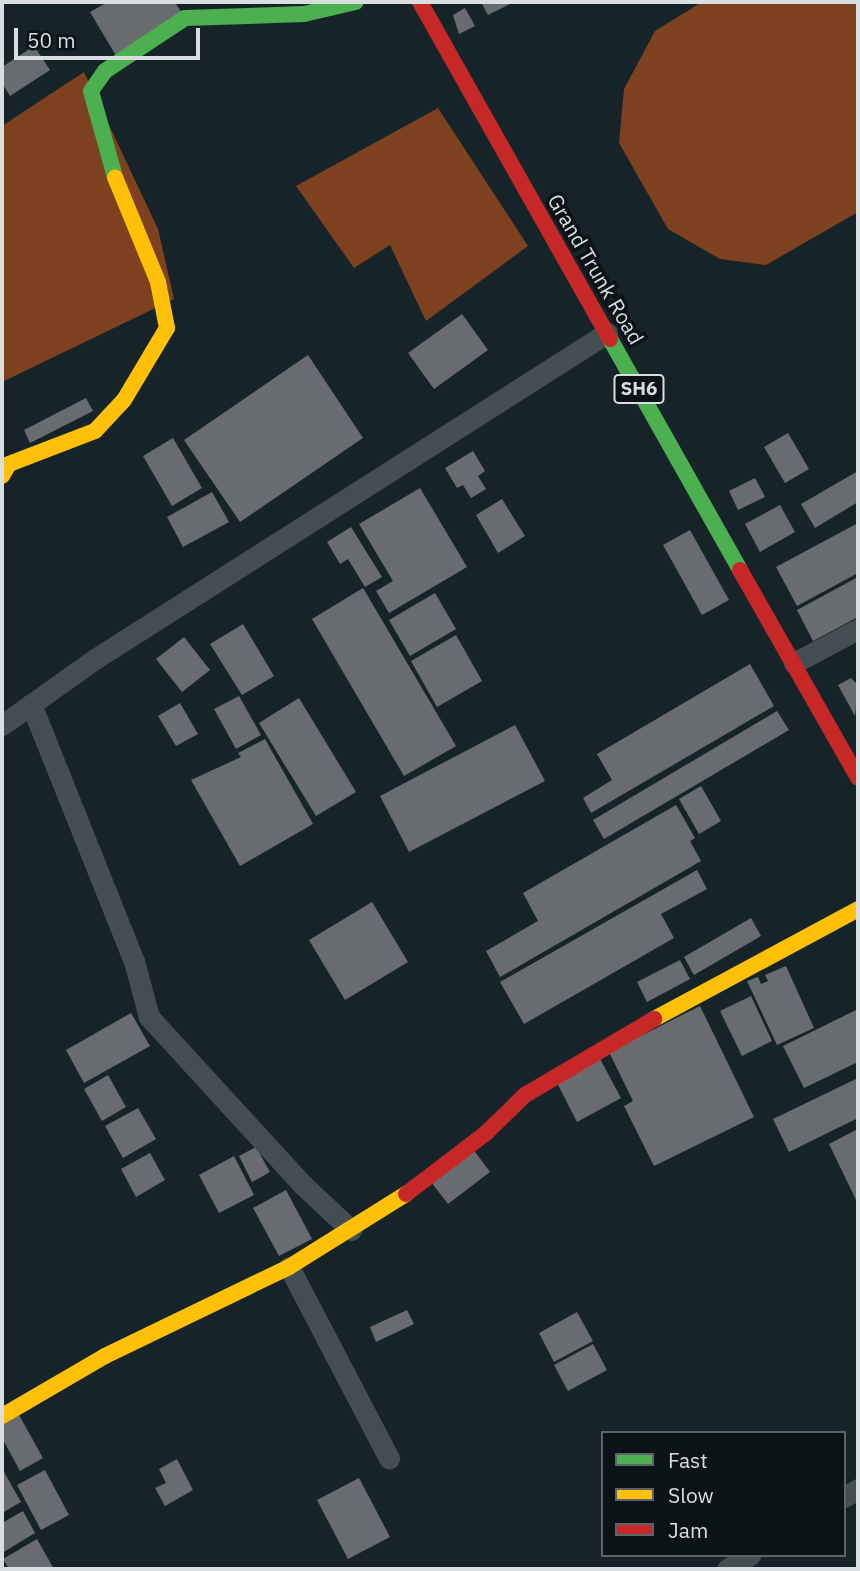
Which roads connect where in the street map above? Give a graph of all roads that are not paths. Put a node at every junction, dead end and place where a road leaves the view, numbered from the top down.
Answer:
1 (356, 2) edge
2 (420, 2) edge
3 (607, 333) junction
4 (2, 476) edge
5 (858, 629) edge
6 (794, 663) junction
7 (31, 704) junction
8 (2, 725) edge
9 (858, 778) edge
10 (858, 909) edge
11 (351, 1230) junction
12 (289, 1267) junction
13 (2, 1416) edge
14 (389, 1458) dead end
15 (747, 1557) edge
16 (727, 1569) edge

1 - 4 street
2 - 3 street, Grand Trunk Road / SH6
3 - 6 street, Grand Trunk Road / SH6
3 - 7 street
5 - 6 street
6 - 9 street, Grand Trunk Road / SH6
7 - 8 street
7 - 11 street
10 - 11 street
11 - 12 street
12 - 13 street
12 - 14 street
15 - 16 street

